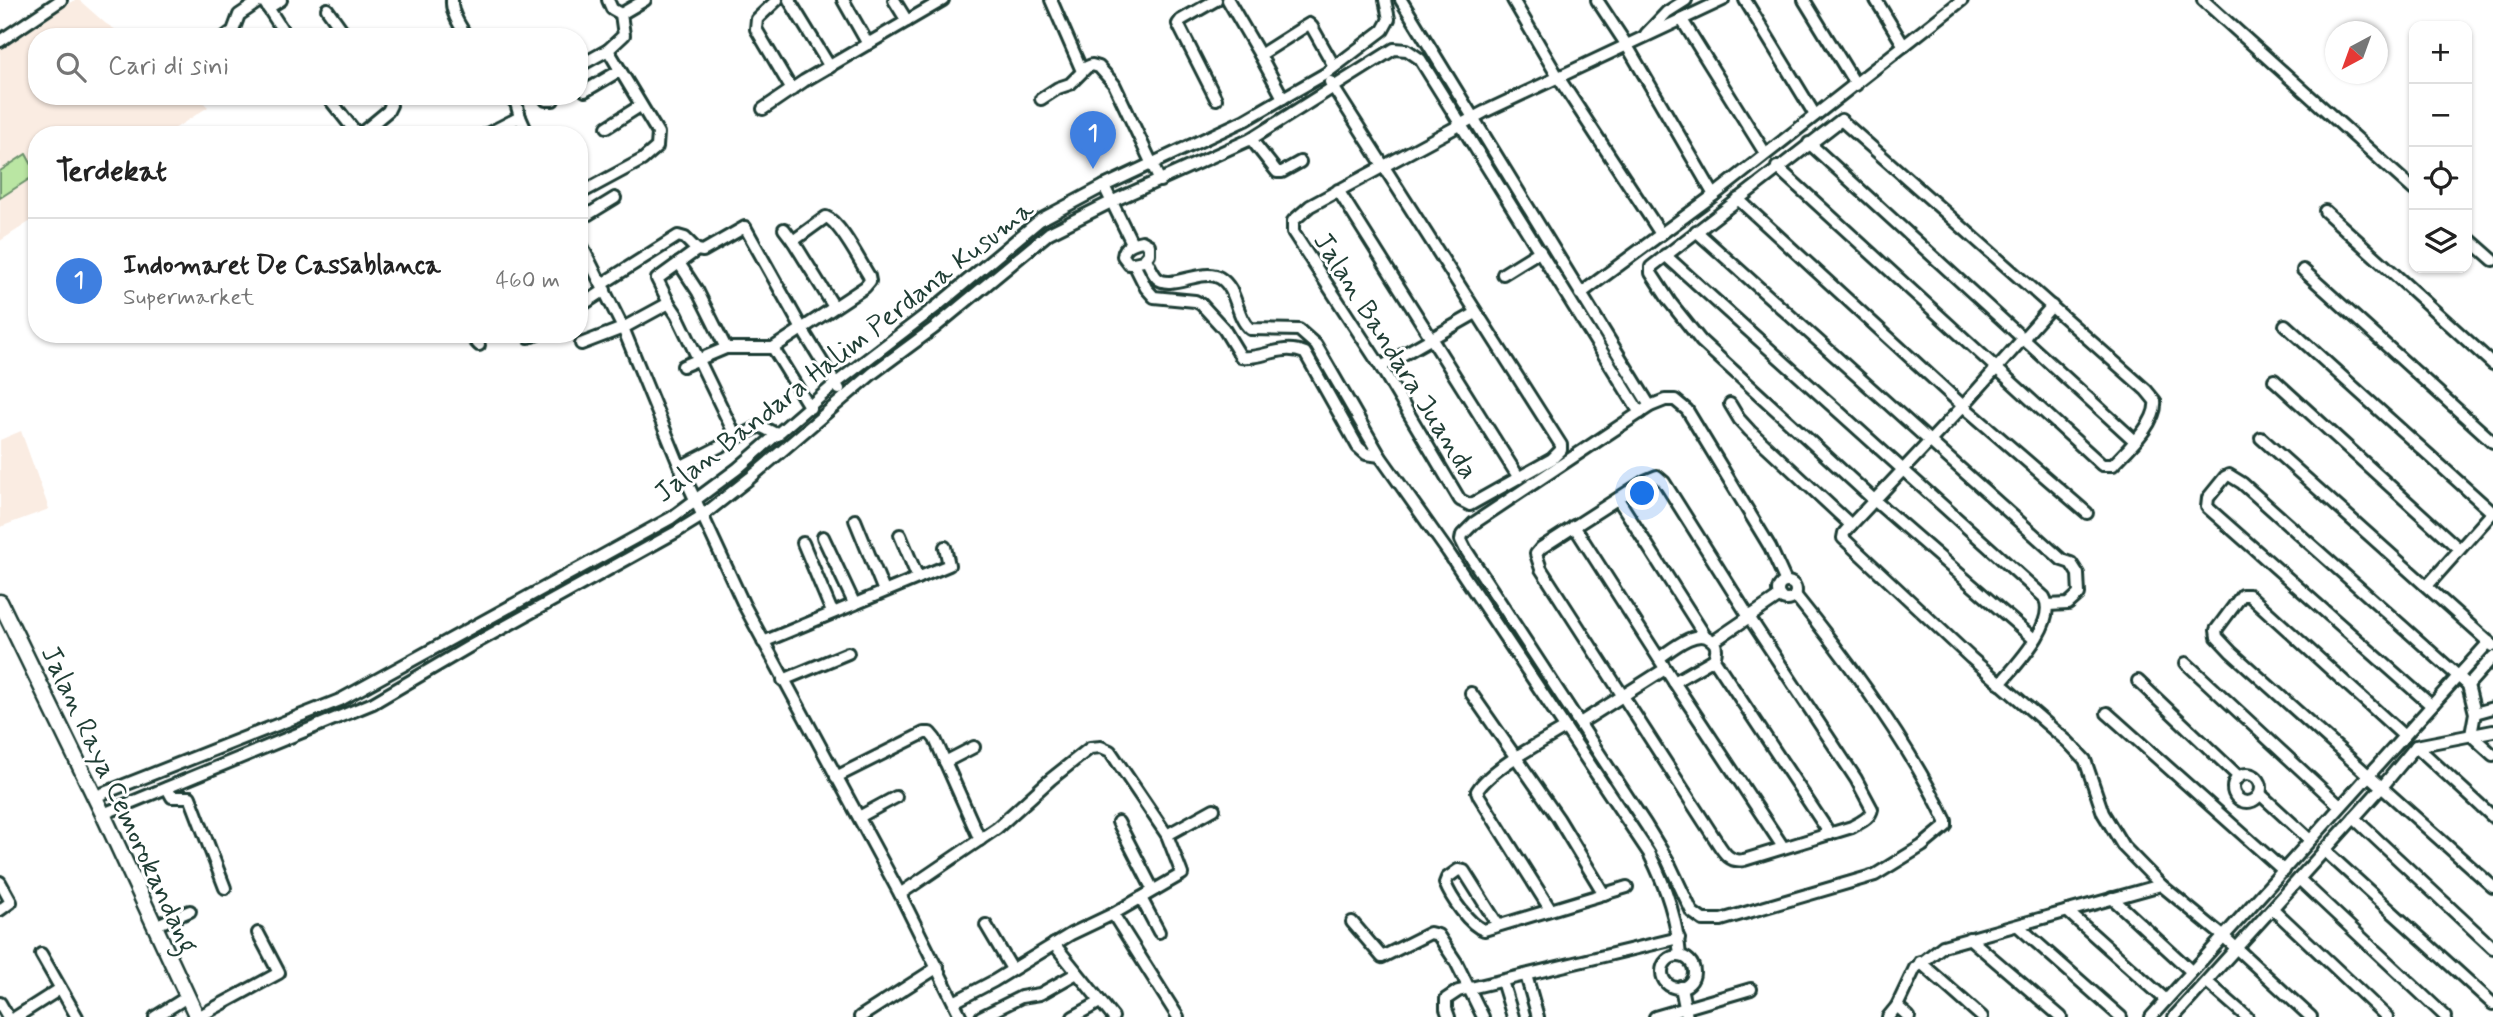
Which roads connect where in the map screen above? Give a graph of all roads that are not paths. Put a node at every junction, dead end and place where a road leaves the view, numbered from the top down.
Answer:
1 (61, 0) edge
2 (281, 0) edge
3 (452, 0) edge
4 (608, 0) edge
5 (645, 0) edge
6 (777, 0) edge
7 (789, 0) edge
8 (843, 0) edge
9 (894, 0) edge
10 (943, 0) edge
11 (1051, 0) edge
12 (1216, 0) edge
13 (1228, 0) edge
14 (1385, 0) edge
15 (1401, 0) edge
16 (1513, 0) edge
17 (1597, 0) edge
18 (1686, 0) edge
19 (1723, 0) edge
20 (1745, 0) edge
21 (1804, 0) edge
22 (1876, 0) edge
23 (2203, 0) edge
24 (1959, 1) edge
25 (264, 3) edge
26 (1672, 3) edge
27 (327, 9) dead end
28 (621, 14) junction
29 (1682, 20) junction
30 (907, 22) junction
31 (234, 28) edge
32 (281, 28) edge
33 (341, 28) edge
34 (462, 28) edge
35 (1646, 34) junction
36 (0, 41) edge
37 (868, 44) junction
38 (1626, 44) junction
39 (1905, 46) junction
40 (608, 50) junction
41 (1432, 51) junction
42 (1260, 55) junction
43 (1420, 59) junction
44 (588, 61) edge
45 (830, 66) junction
46 (1334, 66) junction
47 (619, 71) junction
48 (1082, 71) junction
49 (1325, 74) junction
50 (1558, 77) junction
51 (1856, 85) junction
52 (1334, 87) junction
53 (588, 89) edge
54 (792, 90) junction
55 (1283, 98) junction
56 (1041, 99) dead end
57 (1216, 99) dead end
58 (334, 105) edge
59 (391, 105) edge
60 (515, 105) edge
61 (640, 106) junction
62 (763, 109) dead end
63 (1815, 115) junction
64 (520, 117) junction
65 (1473, 118) junction
66 (1461, 125) junction
67 (351, 126) edge
68 (369, 126) edge
69 (502, 126) edge
70 (524, 126) edge
71 (607, 127) dead end
72 (1251, 139) junction
73 (1809, 143) junction
74 (1765, 153) junction
75 (1300, 162) dead end
76 (1152, 164) junction
77 (1382, 165) junction
78 (1777, 167) junction
79 (1160, 181) junction
80 (1104, 186) junction
81 (2409, 186) edge
82 (588, 189) edge
83 (1338, 190) junction
84 (1714, 195) junction
85 (615, 198) dead end
86 (1738, 199) junction
87 (1115, 205) junction
88 (2325, 211) dead end
89 (588, 214) edge
90 (785, 229) dead end
91 (1696, 231) junction
92 (1661, 234) junction
93 (793, 241) junction
94 (2472, 241) edge
95 (1132, 243) junction
96 (697, 250) junction
97 (1540, 251) junction
98 (1665, 255) junction
99 (1146, 259) junction
100 (2493, 260) edge
101 (679, 263) junction
102 (1134, 264) junction
103 (2302, 270) dead end
104 (1503, 274) dead end
105 (588, 275) edge
106 (1580, 294) junction
107 (594, 296) edge
108 (669, 303) junction
109 (2052, 306) junction
110 (834, 307) junction
111 (1476, 313) junction
112 (2285, 325) dead end
113 (802, 329) junction
114 (616, 330) junction
115 (1250, 330) junction
116 (2025, 338) junction
117 (1432, 339) junction
118 (588, 341) edge
119 (1234, 343) junction
120 (1316, 345) junction
121 (726, 348) junction
122 (773, 348) junction
123 (1306, 353) junction
124 (699, 359) junction
125 (2493, 364) edge
126 (683, 366) dead end
127 (1381, 367) junction
128 (1997, 369) junction
129 (2274, 380) dead end
130 (835, 384) junction
131 (845, 397) junction
132 (1730, 404) dead end
133 (1963, 405) junction
134 (1650, 406) junction
135 (810, 408) junction
136 (1640, 413) junction
137 (778, 435) junction
138 (736, 437) junction
139 (2261, 438) dead end
140 (2135, 441) junction
141 (1928, 442) junction
142 (2493, 442) edge
143 (1380, 456) junction
144 (680, 467) junction
145 (1901, 470) junction
146 (1519, 478) junction
147 (1618, 499) junction
148 (1874, 500) junction
149 (696, 501) junction
150 (2087, 513) dead end
151 (2493, 513) edge
152 (702, 516) junction
153 (855, 520) dead end
154 (1851, 525) junction
155 (1574, 526) junction
156 (900, 535) dead end
157 (823, 537) dead end
158 (803, 543) dead end
159 (945, 547) dead end
160 (2459, 549) junction
161 (596, 559) junction
162 (604, 574) junction
163 (918, 578) junction
164 (1786, 582) junction
165 (2427, 586) junction
166 (884, 592) junction
167 (1795, 595) junction
168 (1780, 597) junction
169 (0, 602) edge
170 (854, 604) junction
171 (2048, 604) junction
172 (831, 612) junction
173 (1749, 617) junction
174 (1709, 638) junction
175 (2034, 639) junction
176 (763, 642) junction
177 (2491, 644) edge
178 (848, 653) dead end
179 (2493, 657) edge
180 (1658, 658) junction
181 (1714, 659) junction
182 (2186, 663) dead end
183 (1665, 669) junction
184 (2457, 676) junction
185 (783, 680) junction
186 (2138, 681) dead end
187 (1674, 682) junction
188 (2000, 684) junction
189 (2468, 685) junction
190 (1471, 693) dead end
191 (1623, 696) junction
192 (2431, 705) junction
193 (2493, 708) edge
194 (2107, 713) dead end
195 (2475, 713) junction
196 (1580, 723) junction
197 (1565, 728) junction
198 (2493, 731) edge
199 (2471, 735) junction
200 (2404, 736) junction
201 (2416, 746) junction
202 (974, 747) dead end
203 (2493, 755) edge
204 (1516, 758) junction
205 (945, 762) junction
206 (2368, 775) junction
207 (836, 777) junction
208 (2239, 777) junction
209 (132, 782) junction
210 (2382, 787) junction
211 (167, 788) junction
212 (2260, 794) junction
213 (94, 797) junction
214 (896, 797) dead end
215 (139, 799) junction
216 (2340, 806) junction
217 (1214, 809) dead end
218 (103, 814) junction
219 (859, 817) junction
220 (2493, 817) edge
221 (2354, 818) junction
222 (1118, 822) dead end
223 (1830, 834) junction
224 (1167, 835) junction
225 (2310, 839) junction
226 (980, 840) junction
227 (1783, 847) junction
228 (2325, 850) junction
229 (2284, 871) junction
230 (2298, 879) junction
231 (0, 882) edge
232 (2161, 885) junction
233 (1627, 887) dead end
234 (2493, 887) edge
235 (225, 888) dead end
236 (1153, 890) junction
237 (900, 894) junction
238 (1604, 894) junction
239 (1141, 898) junction
240 (2112, 898) junction
241 (1550, 909) junction
242 (2273, 909) junction
243 (0, 910) edge
244 (190, 911) dead end
245 (2067, 911) junction
246 (1114, 914) junction
247 (1352, 922) dead end
248 (986, 925) dead end
249 (1498, 925) junction
250 (154, 926) junction
251 (2018, 926) junction
252 (1159, 932) dead end
253 (258, 933) dead end
254 (2223, 936) junction
255 (1679, 938) junction
256 (1969, 938) junction
257 (1054, 944) junction
258 (2236, 948) junction
259 (2493, 948) edge
260 (41, 954) dead end
261 (1680, 956) junction
262 (1920, 962) junction
263 (938, 967) junction
264 (1012, 969) junction
265 (2191, 971) junction
266 (1077, 973) junction
267 (1527, 975) junction
268 (1502, 981) junction
269 (2207, 982) junction
270 (1681, 987) junction
271 (1471, 988) junction
272 (60, 989) junction
273 (1751, 989) dead end
274 (187, 997) junction
275 (2165, 1000) junction
276 (954, 1002) junction
277 (1100, 1002) junction
278 (0, 1003) edge
279 (2493, 1004) edge
280 (1897, 1006) junction
281 (1686, 1013) edge
282 (2180, 1015) edge
283 (8, 1017) edge
284 (16, 1017) edge
285 (77, 1017) edge
286 (155, 1017) edge
287 (197, 1017) edge
288 (860, 1017) edge
289 (961, 1017) edge
290 (981, 1017) edge
291 (1073, 1017) edge
292 (1113, 1017) edge
293 (1178, 1017) edge
294 (1449, 1017) edge
295 (1483, 1017) edge
296 (1513, 1017) edge
297 (1538, 1017) edge
298 (1655, 1017) edge
299 (1888, 1017) edge
300 (1909, 1017) edge
301 (1982, 1017) edge
302 (2061, 1017) edge
303 (2121, 1017) edge
304 (2151, 1017) edge
305 (2247, 1017) edge
306 (2311, 1017) edge
307 (2387, 1017) edge
308 (2446, 1017) edge

1 - 36 street
2 - 25 street
3 - 34 street
4 - 28 street
5 - 28 street
6 - 54 street
7 - 45 street
8 - 37 street
9 - 30 street
10 - 30 street
11 - 48 street
12 - 57 street
13 - 42 street
14 - 46 street, Jalan Bandara Halim Perdana Kusuma
15 - 41 street
16 - 50 street
17 - 38 street
18 - 26 street
19 - 29 street
20 - 63 street
21 - 51 street
22 - 39 street
23 - 81 street
24 - 39 street
25 - 31 street
25 - 32 street
26 - 35 street
27 - 33 street
28 - 40 street
29 - 35 street
29 - 74 street
30 - 37 street
35 - 38 street, Jalan Bandara Juanda
37 - 45 street
38 - 50 street, Jalan Bandara Juanda
38 - 84 street
39 - 51 street
40 - 44 street
40 - 47 street
41 - 43 street
41 - 65 street
42 - 46 street
42 - 55 street
43 - 52 street, Jalan Bandara Halim Perdana Kusuma
43 - 66 street
45 - 54 street
46 - 49 street, Jalan Bandara Halim Perdana Kusuma
47 - 53 street
47 - 61 street
48 - 56 street
48 - 76 street
49 - 52 street, Jalan Bandara Juanda
49 - 55 street, Jalan Bandara Halim Perdana Kusuma
50 - 65 street, Jalan Bandara Juanda
50 - 92 street
51 - 63 street
52 - 72 street, Jalan Bandara Halim Perdana Kusuma
52 - 77 street, Jalan Bandara Juanda
54 - 62 street
55 - 76 street, Jalan Bandara Halim Perdana Kusuma
58 - 67 street
59 - 68 street
60 - 64 street
61 - 71 street
61 - 82 street
63 - 74 street
64 - 69 street
64 - 70 street
65 - 66 street, Jalan Bandara Juanda
65 - 106 street
66 - 77 street, Jalan Bandara Juanda
66 - 97 street
72 - 75 street
72 - 79 street, Jalan Bandara Halim Perdana Kusuma
73 - 78 street
73 - 109 street
73 - 116 street
74 - 84 street
76 - 79 street
76 - 80 street, Jalan Bandara Halim Perdana Kusuma
77 - 83 street, Jalan Bandara Juanda
77 - 111 street, Jalan Bandara Juanda
78 - 86 street
78 - 128 street
79 - 87 street, Jalan Bandara Halim Perdana Kusuma
80 - 87 street
80 - 130 street, Jalan Bandara Halim Perdana Kusuma
83 - 117 street
83 - 127 street, Jalan Bandara Juanda
84 - 92 street
85 - 89 street
86 - 91 street
86 - 133 street
87 - 95 street
87 - 131 street, Jalan Bandara Halim Perdana Kusuma
88 - 125 street
90 - 93 street
91 - 98 street
91 - 141 street
92 - 106 street
93 - 110 street
93 - 110 street
94 - 100 street
95 - 99 street
95 - 102 street
96 - 101 street
96 - 107 street
96 - 113 street
97 - 104 street
97 - 136 street
98 - 145 street
98 - 148 street
99 - 102 street
99 - 115 street
101 - 108 street
101 - 121 street
102 - 119 street
103 - 142 street
105 - 107 street
106 - 134 street
107 - 114 street
108 - 114 street
108 - 124 street
109 - 116 street
109 - 140 street
110 - 113 street
111 - 117 street
111 - 146 street, Jalan Bandara Juanda
112 - 151 street
113 - 122 street
113 - 130 street
114 - 118 street
114 - 144 street
115 - 119 street
115 - 120 street
116 - 128 street
116 - 140 street
117 - 127 street
117 - 146 street
119 - 123 street
120 - 123 street
120 - 143 street
121 - 122 street
121 - 124 street
122 - 135 street
123 - 143 street
124 - 126 street
124 - 138 street
127 - 146 street, Jalan Bandara Juanda
128 - 133 street
128 - 140 street
129 - 160 street
130 - 131 street
130 - 135 street, Jalan Bandara Halim Perdana Kusuma
131 - 152 street, Jalan Bandara Halim Perdana Kusuma
132 - 154 street
133 - 141 street
133 - 150 street
134 - 136 street
134 - 164 street
135 - 137 street, Jalan Bandara Halim Perdana Kusuma
136 - 196 street
137 - 138 street
137 - 149 street, Jalan Bandara Halim Perdana Kusuma
138 - 144 street
139 - 165 street
141 - 145 street
141 - 171 street
143 - 197 street
144 - 149 street
145 - 148 street
145 - 171 street
147 - 155 street
147 - 173 street
147 - 174 street
148 - 154 street
148 - 175 street
149 - 152 street
149 - 161 street, Jalan Bandara Halim Perdana Kusuma
151 - 160 street
152 - 162 street, Jalan Bandara Halim Perdana Kusuma
152 - 176 street
153 - 166 street
154 - 188 street
155 - 180 street
155 - 191 street
156 - 163 street
157 - 170 street
158 - 172 street
159 - 163 street
160 - 165 street
161 - 162 street
161 - 209 street, Jalan Bandara Halim Perdana Kusuma
162 - 211 street, Jalan Bandara Halim Perdana Kusuma
163 - 166 street
164 - 167 street
164 - 168 street
165 - 177 street
166 - 170 street
167 - 168 street
167 - 196 street
168 - 173 street
169 - 213 main road, Jalan Raya Cemorokandang
170 - 172 street
171 - 175 street
172 - 176 street
173 - 174 street
173 - 223 street
174 - 180 street
174 - 181 street
175 - 188 street
176 - 185 street
177 - 184 street
178 - 185 street
179 - 189 street
180 - 183 street
181 - 187 street
181 - 223 street
182 - 216 street
183 - 187 street
183 - 191 street
184 - 189 street
184 - 192 street
184 - 192 street
185 - 207 street
186 - 208 street
187 - 227 street
188 - 232 street
189 - 195 street
190 - 204 street
191 - 196 street
191 - 227 street
192 - 200 street
193 - 195 street
194 - 229 street
195 - 199 street
197 - 204 street
197 - 255 street
198 - 199 street
199 - 201 street
199 - 203 street
200 - 206 street
200 - 206 street
201 - 210 street
201 - 220 street
202 - 205 street
204 - 238 street
204 - 241 street
205 - 207 street
205 - 226 street
206 - 210 street
206 - 216 street
207 - 219 street
208 - 212 street
208 - 212 street
209 - 213 street, Jalan Bandara Halim Perdana Kusuma
209 - 215 street
210 - 221 street
210 - 234 street
211 - 215 street, Jalan Bandara Halim Perdana Kusuma
211 - 235 street
212 - 225 street
213 - 218 main road, Jalan Raya Cemorokandang
214 - 219 street
215 - 218 street, Jalan Bandara Halim Perdana Kusuma
216 - 225 street
217 - 224 street
218 - 250 main road, Jalan Raya Cemorokandang
219 - 237 street
221 - 228 street
221 - 259 street
222 - 236 street
223 - 227 street
224 - 226 street
224 - 236 street
225 - 229 street
226 - 237 street
228 - 230 street
228 - 279 street
229 - 254 street
230 - 242 street
230 - 308 street
231 - 243 street
232 - 240 street
232 - 254 street
233 - 238 street
236 - 239 street
237 - 263 street
238 - 241 street
239 - 246 street
239 - 252 street
240 - 245 street
240 - 265 street
241 - 249 street
242 - 258 street
242 - 307 street
244 - 250 street
245 - 251 street
245 - 275 street
246 - 257 street
246 - 293 street
247 - 271 street
248 - 264 street
249 - 249 street
250 - 274 main road, Jalan Raya Cemorokandang
251 - 256 street
251 - 303 street
253 - 287 street
254 - 258 street
254 - 265 street
255 - 261 street
255 - 267 street
256 - 262 street
256 - 302 street
257 - 264 street
257 - 266 street
258 - 269 street
258 - 306 street
260 - 272 street
261 - 270 street
261 - 270 street
262 - 280 street
262 - 301 street
263 - 276 street
263 - 288 street
264 - 276 street
265 - 275 street
266 - 277 street
266 - 290 street
267 - 268 street
267 - 297 street
268 - 271 street
268 - 296 street
269 - 282 street
269 - 305 street
270 - 281 street
271 - 294 street
271 - 295 street
272 - 284 street
272 - 285 street
273 - 281 street
274 - 286 street
274 - 287 main road, Jalan Raya Cemorokandang
275 - 304 street
276 - 289 street
277 - 291 street
277 - 292 street
278 - 283 street
280 - 299 street
280 - 300 street
281 - 298 street

